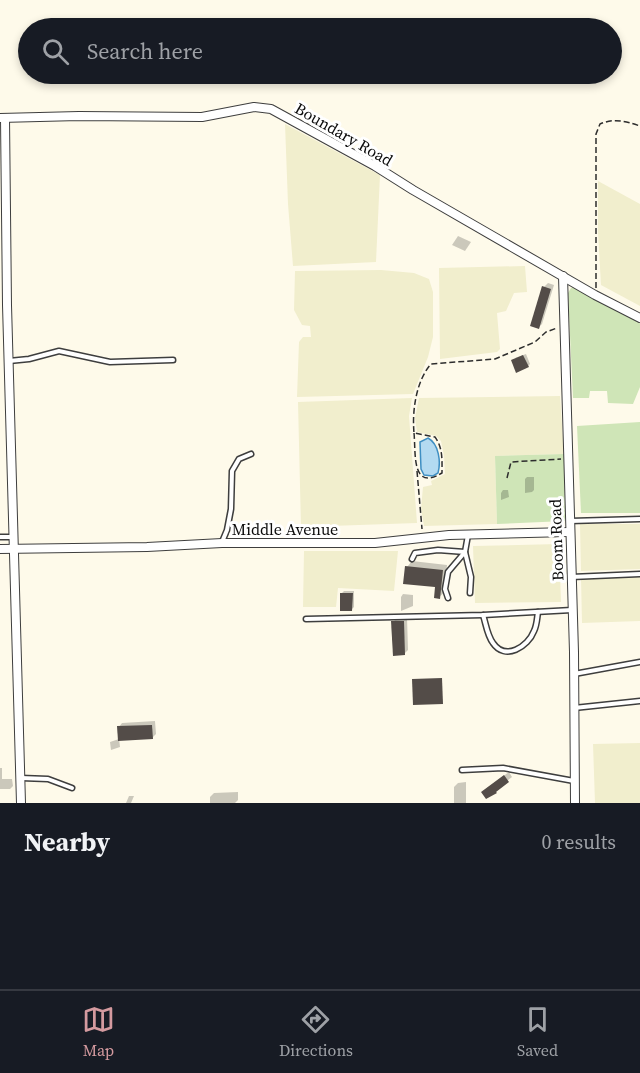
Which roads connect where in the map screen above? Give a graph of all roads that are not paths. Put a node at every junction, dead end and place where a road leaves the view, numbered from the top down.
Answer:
1 (3, 118) edge
2 (563, 276) junction
3 (4, 305) edge
4 (640, 318) edge
5 (6, 356) edge
6 (173, 360) dead end
7 (251, 454) dead end
8 (640, 519) edge
9 (569, 521) junction
10 (569, 532) junction
11 (468, 534) junction
12 (0, 537) edge
13 (13, 537) junction
14 (222, 543) junction
15 (0, 549) edge
16 (14, 549) junction
17 (465, 552) junction
18 (412, 559) dead end
19 (640, 574) edge
20 (570, 577) junction
21 (470, 593) dead end
22 (448, 598) dead end
23 (572, 610) junction
24 (538, 612) junction
25 (483, 615) junction
26 (306, 619) dead end
27 (640, 662) edge
28 (574, 674) junction
29 (640, 701) edge
30 (574, 708) junction
31 (462, 771) dead end
32 (20, 778) junction
33 (575, 781) junction
34 (72, 788) dead end
35 (21, 803) edge
36 (575, 803) edge

1 - 2 street, Boundary Road
1 - 3 street
2 - 4 street, Boundary Road
2 - 9 street, Boom Road
3 - 5 street
5 - 6 lane
5 - 13 street
7 - 14 lane
8 - 9 lane
9 - 10 street, Boom Road
10 - 11 street, Middle Avenue
10 - 20 street, Boom Road
11 - 14 street, Middle Avenue
11 - 17 lane
12 - 13 lane
13 - 16 street
14 - 16 street, Middle Avenue
15 - 16 street, Middle Avenue
16 - 32 street
17 - 18 lane
17 - 21 lane
17 - 22 lane
19 - 20 lane
20 - 23 street, Boom Road
23 - 24 lane
23 - 28 street, Boom Road
24 - 25 lane
24 - 25 lane
25 - 26 lane
27 - 28 lane
28 - 30 street, Boom Road
29 - 30 lane
30 - 33 street, Boom Road
31 - 33 lane
32 - 34 lane
32 - 35 street
33 - 36 street, Boom Road

